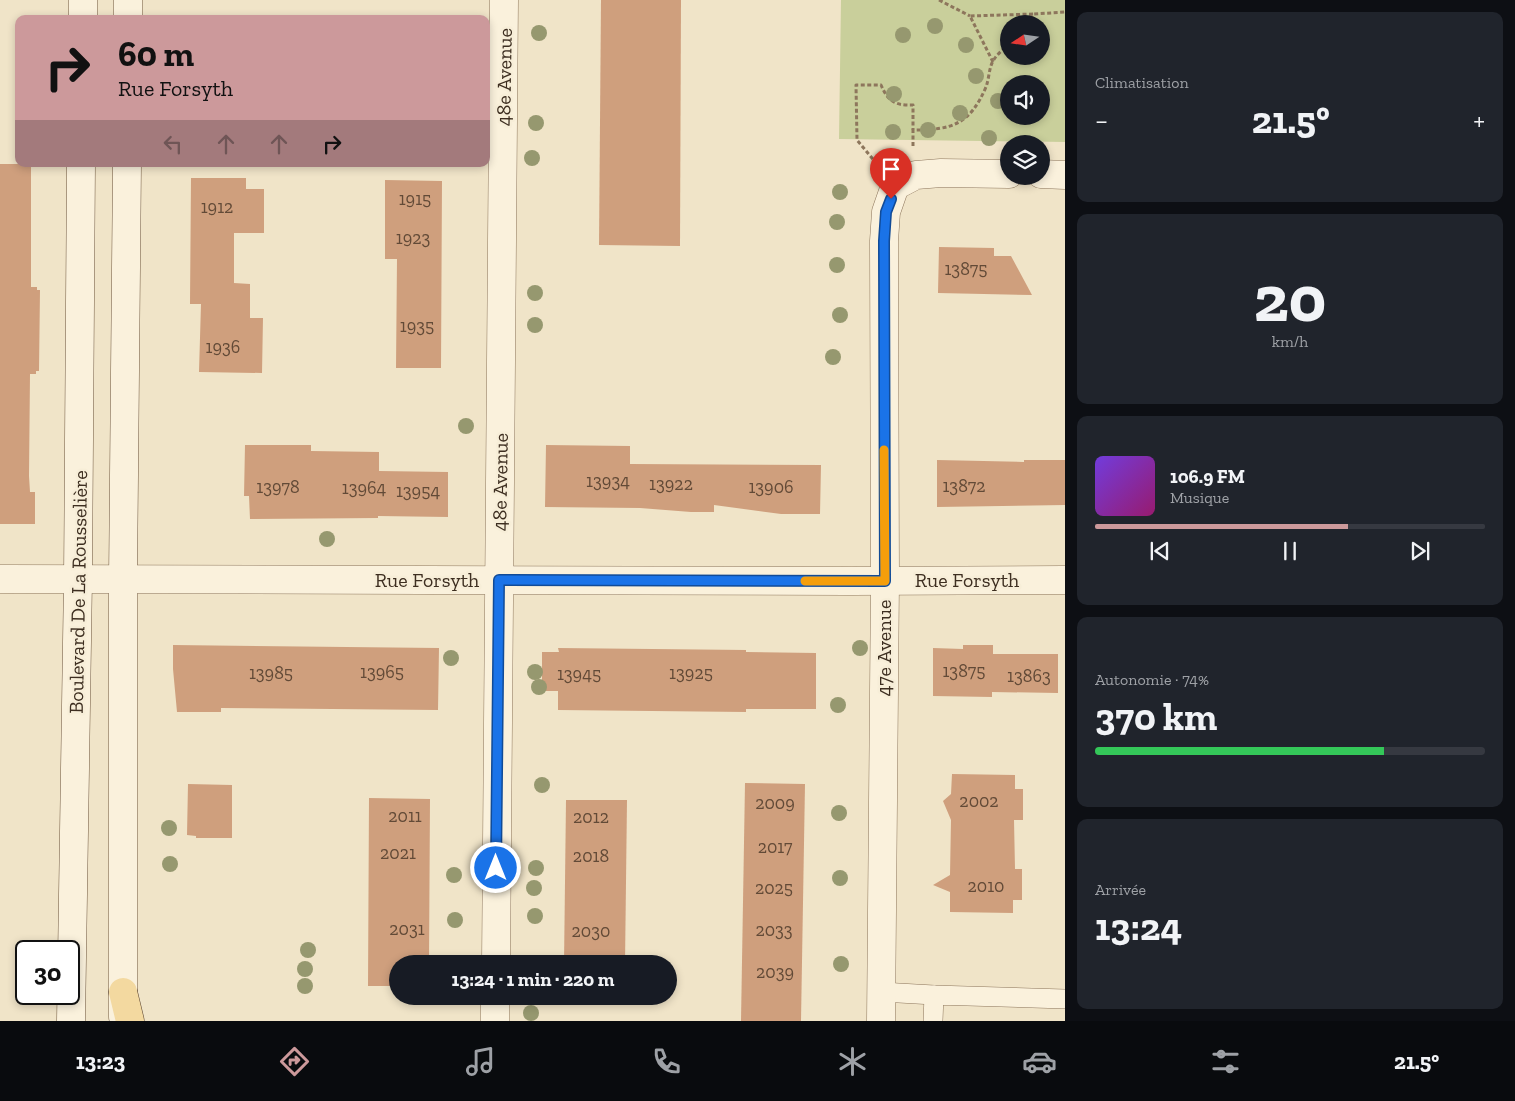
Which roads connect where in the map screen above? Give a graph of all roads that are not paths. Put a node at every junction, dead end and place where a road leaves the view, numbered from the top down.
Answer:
1 (83, 0) edge
2 (128, 0) edge
3 (504, 0) edge
4 (83, 15) edge
5 (128, 15) edge
6 (82, 167) edge
7 (126, 167) edge
8 (1000, 174) edge
9 (1050, 174) edge
10 (1065, 174) edge
11 (0, 578) edge
12 (78, 579) junction
13 (123, 579) junction
14 (499, 580) junction
15 (1065, 580) edge
16 (885, 581) junction
17 (496, 955) edge
18 (123, 992) junction
19 (881, 992) junction
20 (934, 995) junction
21 (1065, 999) edge
22 (496, 1005) edge
23 (71, 1021) edge
24 (123, 1021) edge
25 (130, 1021) edge
26 (495, 1021) edge
27 (881, 1021) edge
28 (933, 1021) edge

1 - 4 street
2 - 5 street
3 - 14 street, 48e Avenue
6 - 12 street, Boulevard De La Rousselière
7 - 13 street
8 - 16 street, 47e Avenue
9 - 10 street
11 - 12 street, Rue Forsyth
12 - 13 street, Rue Forsyth
12 - 23 street, Boulevard De La Rousselière
13 - 14 street, Rue Forsyth
13 - 18 street
14 - 16 street, Rue Forsyth
14 - 17 street, 48e Avenue
15 - 16 street, Rue Forsyth
16 - 19 street, 47e Avenue
18 - 24 street
18 - 25 main road
19 - 20 lane
19 - 27 street, 47e Avenue
20 - 21 lane
20 - 28 lane
22 - 26 street

